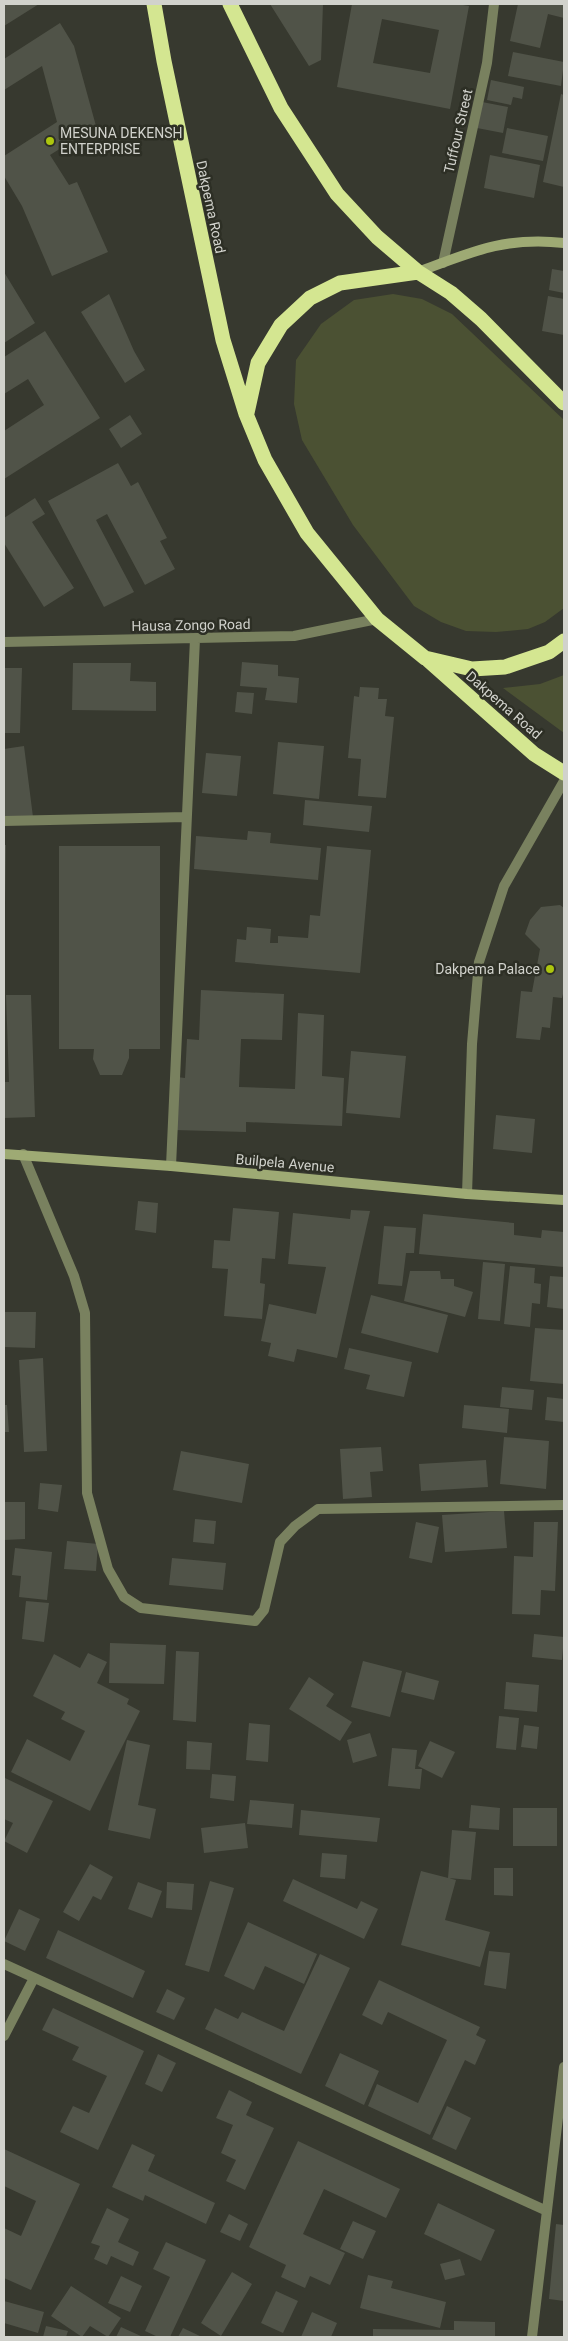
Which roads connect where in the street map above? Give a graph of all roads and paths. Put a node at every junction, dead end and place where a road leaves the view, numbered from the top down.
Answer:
1 (154, 4) edge
2 (230, 4) edge
3 (494, 4) edge
4 (564, 243) edge
5 (443, 263) junction
6 (418, 272) junction
7 (564, 403) edge
8 (246, 414) junction
9 (377, 620) junction
10 (195, 639) junction
11 (564, 641) edge
12 (4, 642) edge
13 (426, 658) junction
14 (564, 773) edge
15 (564, 781) edge
16 (186, 818) junction
17 (4, 821) edge
18 (4, 1154) edge
19 (23, 1154) junction
20 (172, 1166) junction
21 (467, 1194) junction
22 (564, 1200) edge
23 (564, 1506) edge
24 (4, 1964) edge
25 (34, 1978) junction
26 (4, 2036) edge
27 (564, 2067) edge
28 (547, 2211) junction
29 (532, 2337) edge

1 - 8 highway, Dakpema Road
2 - 6 highway
3 - 5 street, Tuffour Street
4 - 5 street
5 - 6 street
6 - 7 highway
6 - 8 highway
8 - 9 highway, Dakpema Road
9 - 10 street, Hausa Zongo Road
9 - 13 highway, Dakpema Road
10 - 12 street, Hausa Zongo Road
10 - 16 street
11 - 13 highway
13 - 14 highway, Dakpema Road
15 - 21 street
16 - 17 street
16 - 20 street
18 - 19 street, Builpela Avenue
19 - 20 street, Builpela Avenue
19 - 23 street
20 - 21 street, Builpela Avenue
21 - 22 street, Builpela Avenue
24 - 25 street
25 - 26 street
25 - 28 street
27 - 28 street
28 - 29 street

